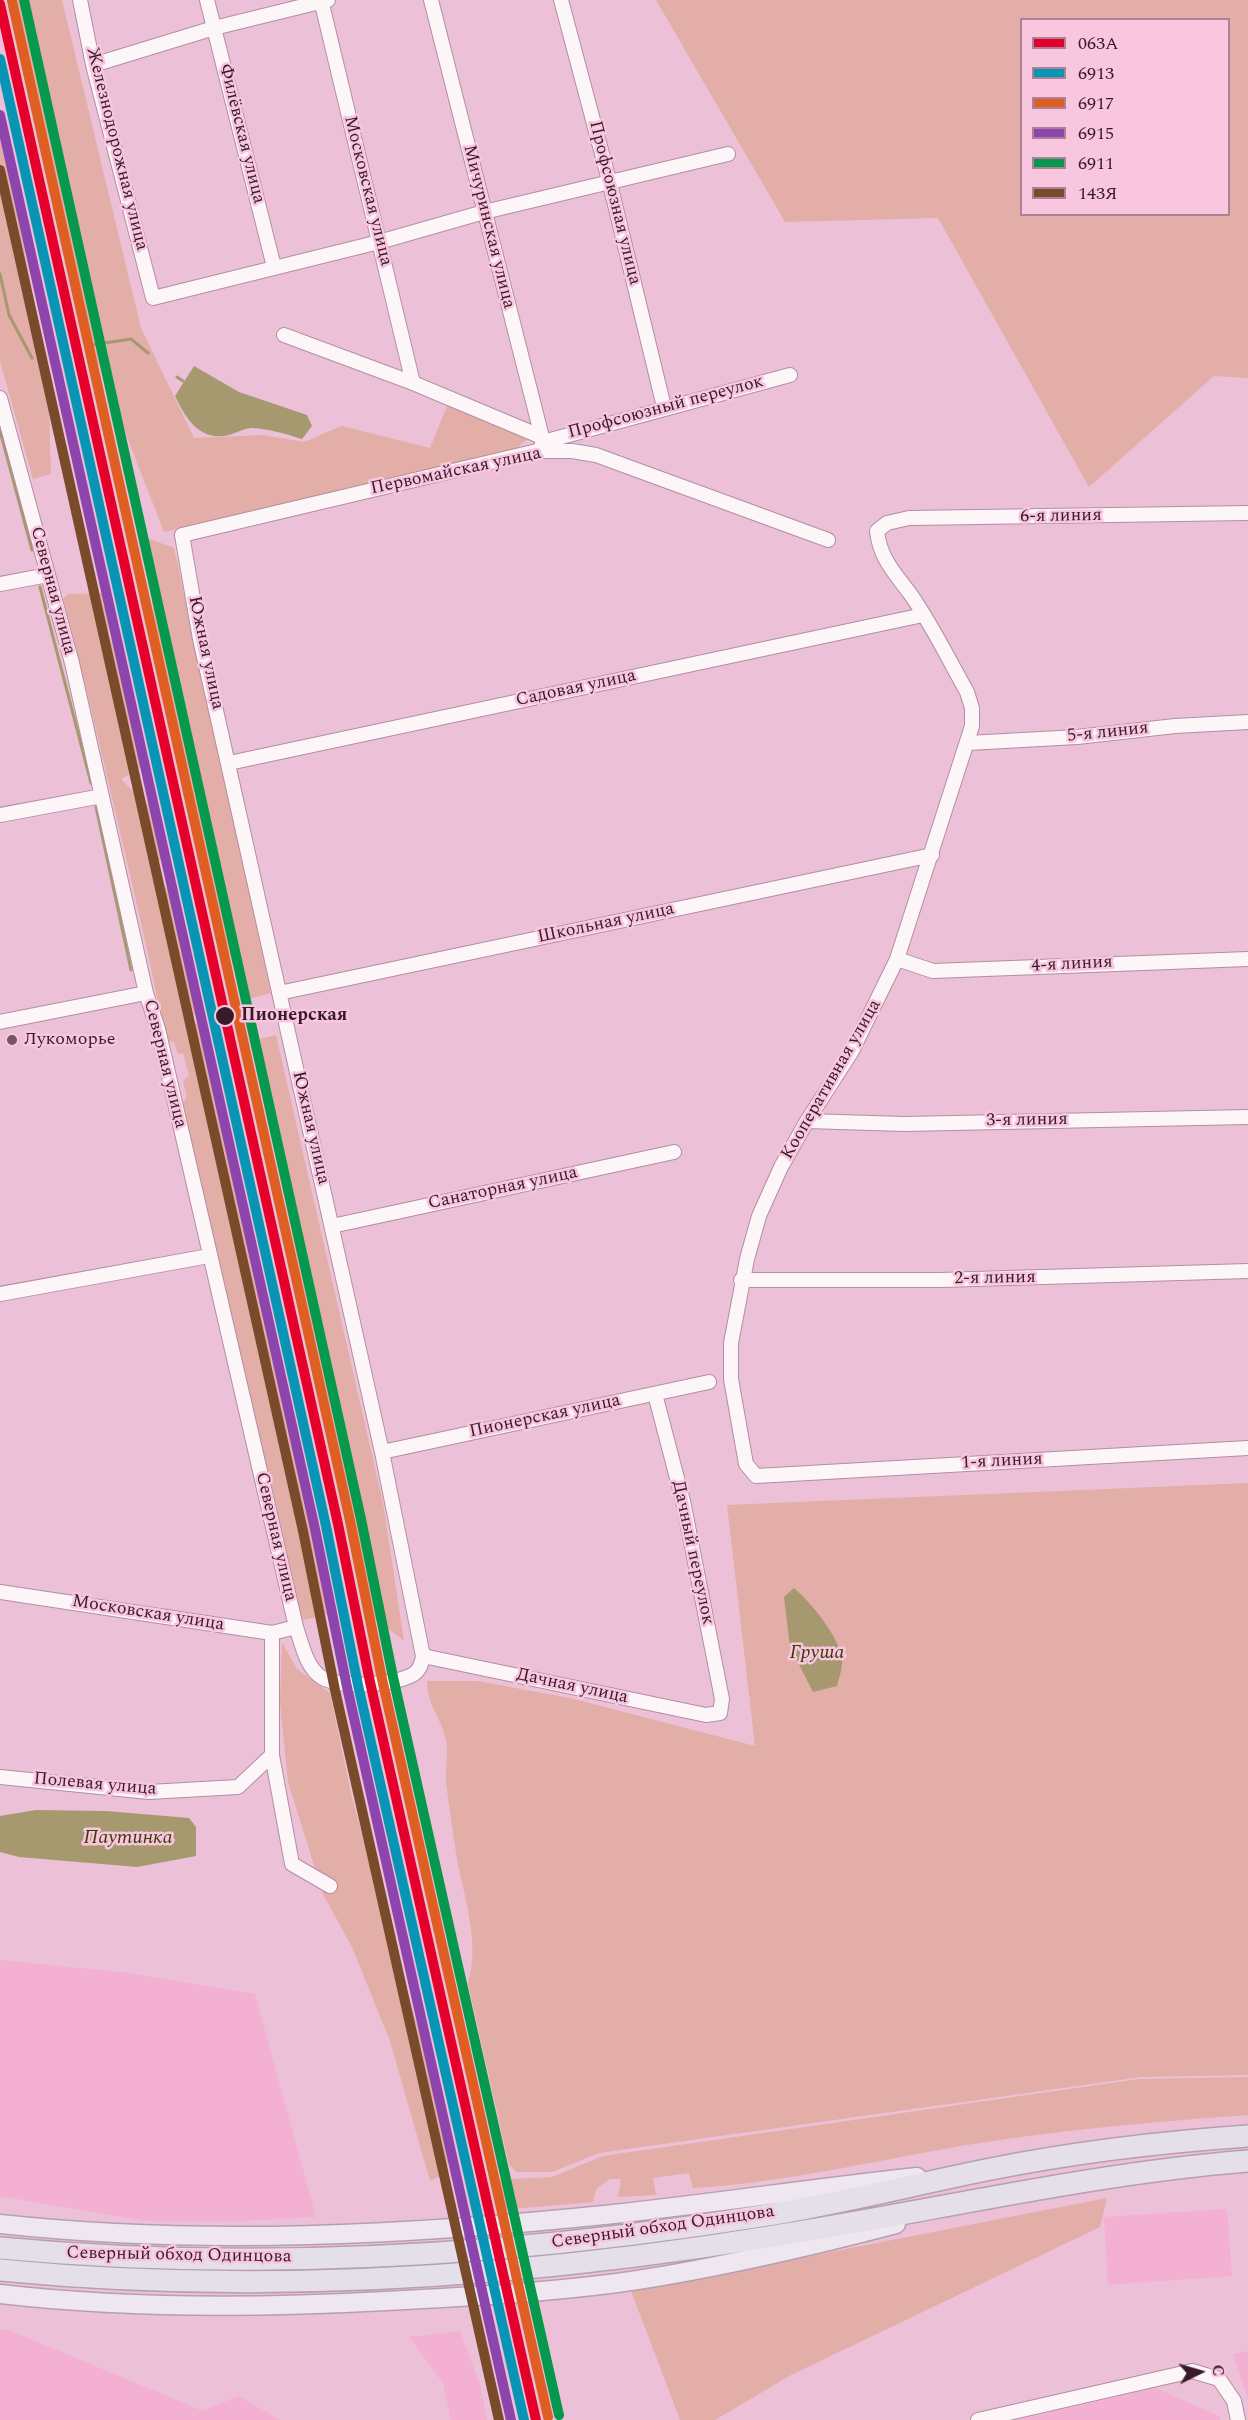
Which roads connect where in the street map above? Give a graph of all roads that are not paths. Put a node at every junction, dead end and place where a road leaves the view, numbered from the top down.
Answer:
1 (80, 0) edge
2 (207, 0) edge
3 (323, 0) edge
4 (431, 0) edge
5 (561, 0) edge
6 (214, 28) junction
7 (93, 65) junction
8 (728, 154) dead end
9 (610, 184) junction
10 (484, 213) junction
11 (379, 242) junction
12 (274, 267) junction
13 (284, 335) dead end
14 (790, 375) dead end
15 (412, 383) junction
16 (0, 398) edge
17 (664, 407) junction
18 (541, 443) junction
19 (1248, 513) edge
20 (877, 531) joint
21 (182, 535) joint
22 (828, 540) dead end
23 (48, 575) junction
24 (0, 584) edge
25 (923, 615) junction
26 (1248, 722) edge
27 (968, 743) junction
28 (229, 763) junction
29 (102, 796) junction
30 (0, 815) edge
31 (932, 855) junction
32 (897, 959) junction
33 (1248, 959) edge
34 (146, 993) junction
35 (279, 993) junction
36 (0, 1022) edge
37 (1248, 1117) edge
38 (807, 1121) junction
39 (674, 1152) dead end
40 (332, 1226) junction
41 (209, 1256) junction
42 (1248, 1272) edge
43 (741, 1280) junction
44 (0, 1294) edge
45 (709, 1382) dead end
46 (655, 1394) junction
47 (1248, 1448) edge
48 (382, 1452) junction
49 (756, 1476) joint
50 (0, 1592) edge
51 (296, 1628) junction
52 (272, 1633) junction
53 (423, 1656) junction
54 (720, 1713) joint
55 (272, 1755) junction
56 (0, 1777) edge
57 (330, 1886) dead end
58 (1248, 2136) edge
59 (1248, 2161) edge
60 (993, 2168) junction
61 (998, 2196) junction
62 (2, 2226) edge
63 (0, 2248) edge
64 (0, 2271) edge
65 (0, 2294) edge
66 (978, 2420) edge
67 (1238, 2420) edge

1 - 7 street, Железнодорожная улица
2 - 6 street, Филёвская улица
3 - 6 street
3 - 11 street, Московская улица
4 - 10 street, Мичуринская улица
5 - 9 street, Профсоюзная улица
6 - 7 street
6 - 12 street, Филёвская улица
7 - 12 street, Железнодорожная улица
8 - 9 street
9 - 10 street
9 - 17 street, Профсоюзная улица
10 - 11 street
10 - 18 street, Мичуринская улица
11 - 12 street
11 - 15 street, Московская улица
13 - 15 street
14 - 17 street, Профсоюзный переулок
15 - 18 street
16 - 23 street, Северная улица
17 - 18 street, Профсоюзный переулок
18 - 21 street, Первомайская улица
18 - 22 street, Первомайская улица
19 - 20 street, 6-я линия
20 - 25 street, Кооперативная улица
21 - 28 street, Южная улица
23 - 24 street
23 - 29 street, Северная улица
25 - 27 street, Кооперативная улица
25 - 28 street, Садовая улица
26 - 27 street, 5-я линия
27 - 31 street, Кооперативная улица
28 - 35 street, Южная улица
29 - 30 street
29 - 34 street, Северная улица
31 - 32 street, Кооперативная улица
31 - 35 street, Школьная улица
32 - 33 street, 4-я линия
32 - 38 street, Кооперативная улица
34 - 36 street
34 - 41 street, Северная улица
35 - 40 street, Южная улица
37 - 38 street, 3-я линия
38 - 43 street, Кооперативная улица
39 - 40 street, Санаторная улица
40 - 48 street, Южная улица
41 - 44 street
41 - 51 street, Северная улица
42 - 43 street, 2-я линия
43 - 49 street, Кооперативная улица
45 - 46 street, Пионерская улица
46 - 48 street, Пионерская улица
46 - 54 street, Дачный переулок
47 - 49 street, 1-я линия
48 - 53 street, Южная улица
50 - 52 street, Московская улица
51 - 52 street, Московская улица
51 - 53 street, Северная улица
52 - 55 street
53 - 54 street, Дачная улица
55 - 56 street, Полевая улица
55 - 57 street
58 - 60 highway, Северный обход Одинцова
59 - 61 highway, Северный обход Одинцова
60 - 62 main road
60 - 63 highway, Северный обход Одинцова
61 - 64 highway, Северный обход Одинцова
61 - 65 main road
66 - 67 street

